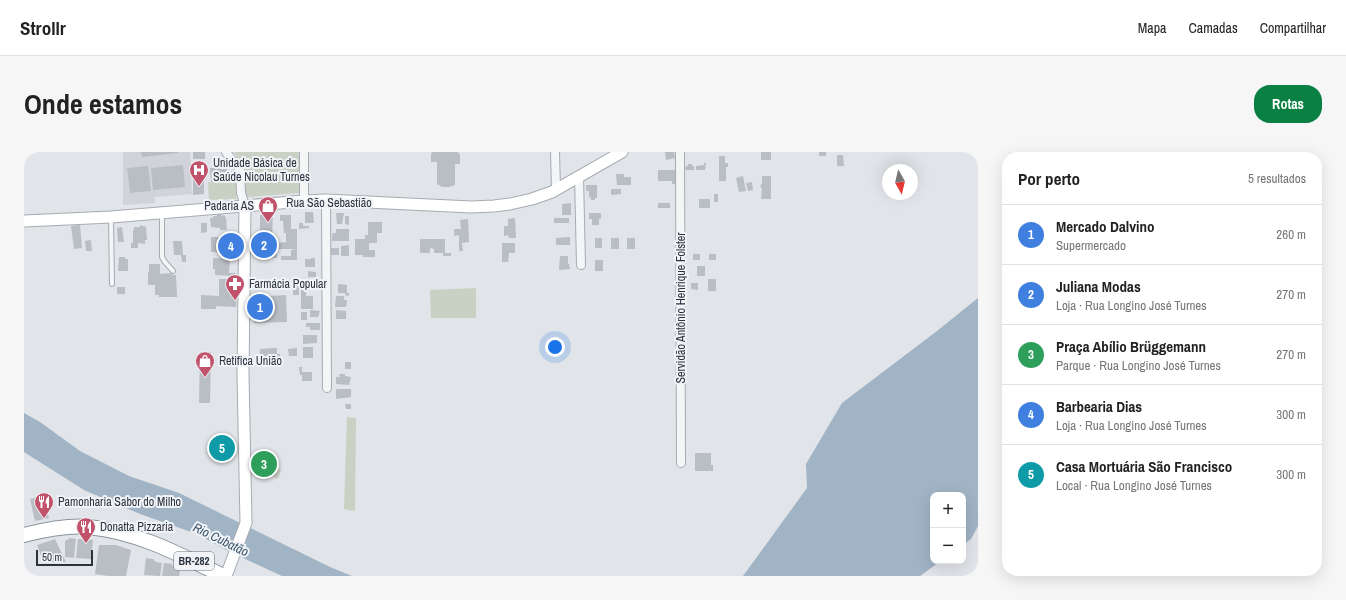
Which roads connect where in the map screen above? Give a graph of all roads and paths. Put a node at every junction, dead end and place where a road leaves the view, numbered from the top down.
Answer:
1 (226, 152) edge
2 (304, 152) edge
3 (556, 152) edge
4 (622, 152) edge
5 (680, 152) edge
6 (579, 176) junction
7 (556, 189) junction
8 (304, 200) junction
9 (326, 200) junction
10 (245, 206) junction
11 (162, 212) junction
12 (111, 217) junction
13 (24, 221) edge
14 (581, 265) dead end
15 (173, 271) dead end
16 (112, 284) dead end
17 (327, 388) dead end
18 (681, 463) dead end
19 (24, 535) edge
20 (224, 576) edge

1 - 10 street
2 - 8 street
3 - 7 street
4 - 6 main road, Rua São Sebastião
5 - 18 street, Servidão Antônio Henrique Folster
6 - 7 main road, Rua São Sebastião
6 - 14 street
7 - 9 main road, Rua São Sebastião
8 - 9 main road, Rua São Sebastião
8 - 10 main road, Rua São Sebastião
9 - 17 street
10 - 11 main road, Rua São Sebastião
10 - 20 main road
11 - 12 main road, Rua São Sebastião
11 - 15 lane
12 - 13 main road, Rua São Sebastião
12 - 16 lane
19 - 20 highway, BR-282

